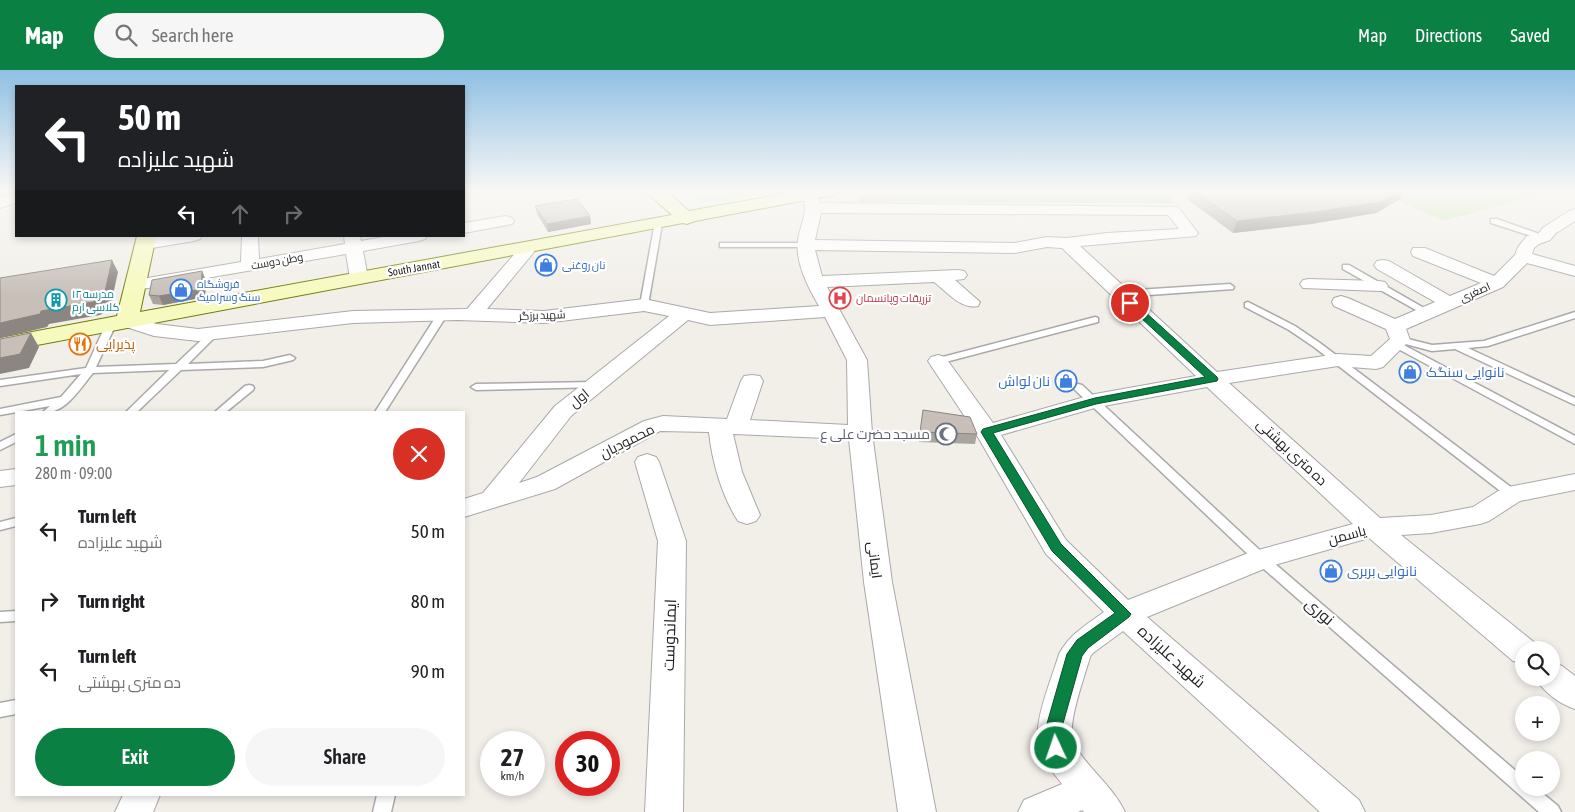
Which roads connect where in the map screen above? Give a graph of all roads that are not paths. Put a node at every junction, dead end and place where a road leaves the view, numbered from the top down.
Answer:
1 (478, 226) edge
2 (649, 226) edge
3 (658, 226) edge
4 (811, 226) edge
5 (1184, 226) edge
6 (1508, 226) edge
7 (1557, 226) edge
8 (465, 228) edge
9 (182, 237) edge
10 (250, 237) edge
11 (408, 237) edge
12 (1544, 237) junction
13 (146, 240) edge
14 (353, 242) edge
15 (1067, 243) junction
16 (723, 245) dead end
17 (806, 245) junction
18 (530, 247) junction
19 (1419, 252) dead end
20 (1523, 257) junction
21 (250, 265) junction
22 (1383, 265) dead end
23 (1346, 267) dead end
24 (1575, 271) edge
25 (958, 275) dead end
26 (938, 276) junction
27 (359, 278) junction
28 (815, 282) junction
29 (1497, 283) junction
30 (1309, 284) dead end
31 (136, 285) junction
32 (1379, 286) junction
33 (1230, 287) dead end
34 (1121, 294) junction
35 (972, 302) dead end
36 (1341, 302) dead end
37 (1451, 304) junction
38 (644, 305) junction
39 (1248, 305) dead end
40 (832, 311) junction
41 (1426, 312) junction
42 (442, 314) junction
43 (473, 314) junction
44 (684, 314) junction
45 (1575, 315) edge
46 (1095, 320) dead end
47 (119, 323) junction
48 (214, 333) junction
49 (1396, 336) junction
50 (0, 345) edge
51 (1458, 346) junction
52 (290, 358) dead end
53 (1338, 360) junction
54 (938, 361) joint
55 (178, 367) junction
56 (90, 370) junction
57 (1213, 379) junction
58 (752, 381) dead end
59 (0, 383) edge
60 (595, 385) junction
61 (476, 386) dead end
62 (1078, 387) dead end
63 (249, 388) dead end
64 (64, 400) junction
65 (1095, 402) junction
66 (1575, 402) edge
67 (49, 411) edge
68 (132, 411) edge
69 (221, 411) edge
70 (381, 411) edge
71 (0, 412) edge
72 (728, 427) junction
73 (987, 432) junction
74 (860, 433) junction
75 (15, 438) edge
76 (1575, 441) edge
77 (0, 448) edge
78 (647, 462) dead end
79 (15, 477) edge
80 (0, 479) edge
81 (1575, 482) edge
82 (1512, 494) junction
83 (491, 501) junction
84 (465, 508) edge
85 (747, 514) dead end
86 (15, 522) edge
87 (0, 526) edge
88 (1374, 528) junction
89 (1261, 559) junction
90 (1124, 614) junction
91 (15, 616) edge
92 (0, 617) edge
93 (1515, 645) edge
94 (1560, 682) edge
95 (1575, 695) edge
96 (15, 707) edge
97 (0, 710) edge
98 (142, 796) edge
99 (386, 796) edge
100 (1097, 801) edge
101 (134, 812) edge
102 (382, 812) edge
103 (664, 812) edge
104 (917, 812) edge
105 (1037, 812) edge
106 (1346, 812) edge
107 (1552, 812) edge

1 - 8 street
2 - 18 main road, South Jannat
3 - 38 lane
4 - 17 street
5 - 15 street
6 - 12 lane
7 - 12 street, اصغری
9 - 13 street
10 - 21 street
11 - 14 street, وطن دوست
12 - 20 street, اصغری
13 - 31 main road
14 - 21 street, وطن دوست
14 - 27 street
15 - 17 street
15 - 34 street, ده متری بهشتی
16 - 17 lane
17 - 28 street
18 - 27 main road, South Jannat
18 - 43 street
19 - 29 street
20 - 24 street
20 - 29 street, اصغری
21 - 31 street, وطن دوست
22 - 37 street
23 - 32 lane
25 - 26 street
26 - 28 street
26 - 35 street
27 - 47 main road, South Jannat
28 - 40 street
29 - 37 street, اصغری
30 - 32 street
31 - 47 main road
32 - 41 lane
33 - 34 lane
34 - 57 street, ده متری بهشتی
36 - 49 street
37 - 41 street, اصغری
38 - 43 street, شهید برزگر
38 - 44 street, شهید برزگر
39 - 53 lane
40 - 44 street, شهید برزگر
40 - 74 street, ایمانی
41 - 49 street, اصغری
42 - 43 street, شهید برزگر
42 - 48 street, شهید برزگر
42 - 70 lane
44 - 60 street, اول
45 - 51 lane
46 - 54 lane
47 - 48 street, شهید برزگر
47 - 50 main road, South Jannat
47 - 56 lane
48 - 55 lane
49 - 51 lane
49 - 53 street
49 - 76 lane
51 - 66 lane
52 - 55 lane
53 - 57 street
53 - 82 lane
54 - 73 street, شهید علیزاده
55 - 56 lane
55 - 68 lane
56 - 59 lane
56 - 64 lane
57 - 65 street
57 - 88 street, ده متری بهشتی
58 - 72 street
60 - 61 lane
60 - 83 street, اول
62 - 65 lane, نوری
63 - 69 lane
64 - 67 lane
64 - 71 lane
65 - 73 street
65 - 89 lane, نوری
72 - 74 street, محمودیان
72 - 83 street, محمودیان
72 - 85 street
73 - 90 street, شهید علیزاده
74 - 104 street, ایمانی
75 - 77 lane
78 - 103 street, ایماندوست
79 - 80 street
81 - 82 street, یاسمن
82 - 88 street, یاسمن
83 - 84 street, محمودیان
86 - 87 lane
88 - 89 street, یاسمن
88 - 93 street, ده متری بهشتی
89 - 90 street, یاسمن
89 - 107 lane, نوری
90 - 100 street, یاسمن
90 - 106 street, شهید علیزاده
91 - 92 lane
94 - 95 street
96 - 97 lane
98 - 101 street
99 - 102 lane
100 - 105 street

